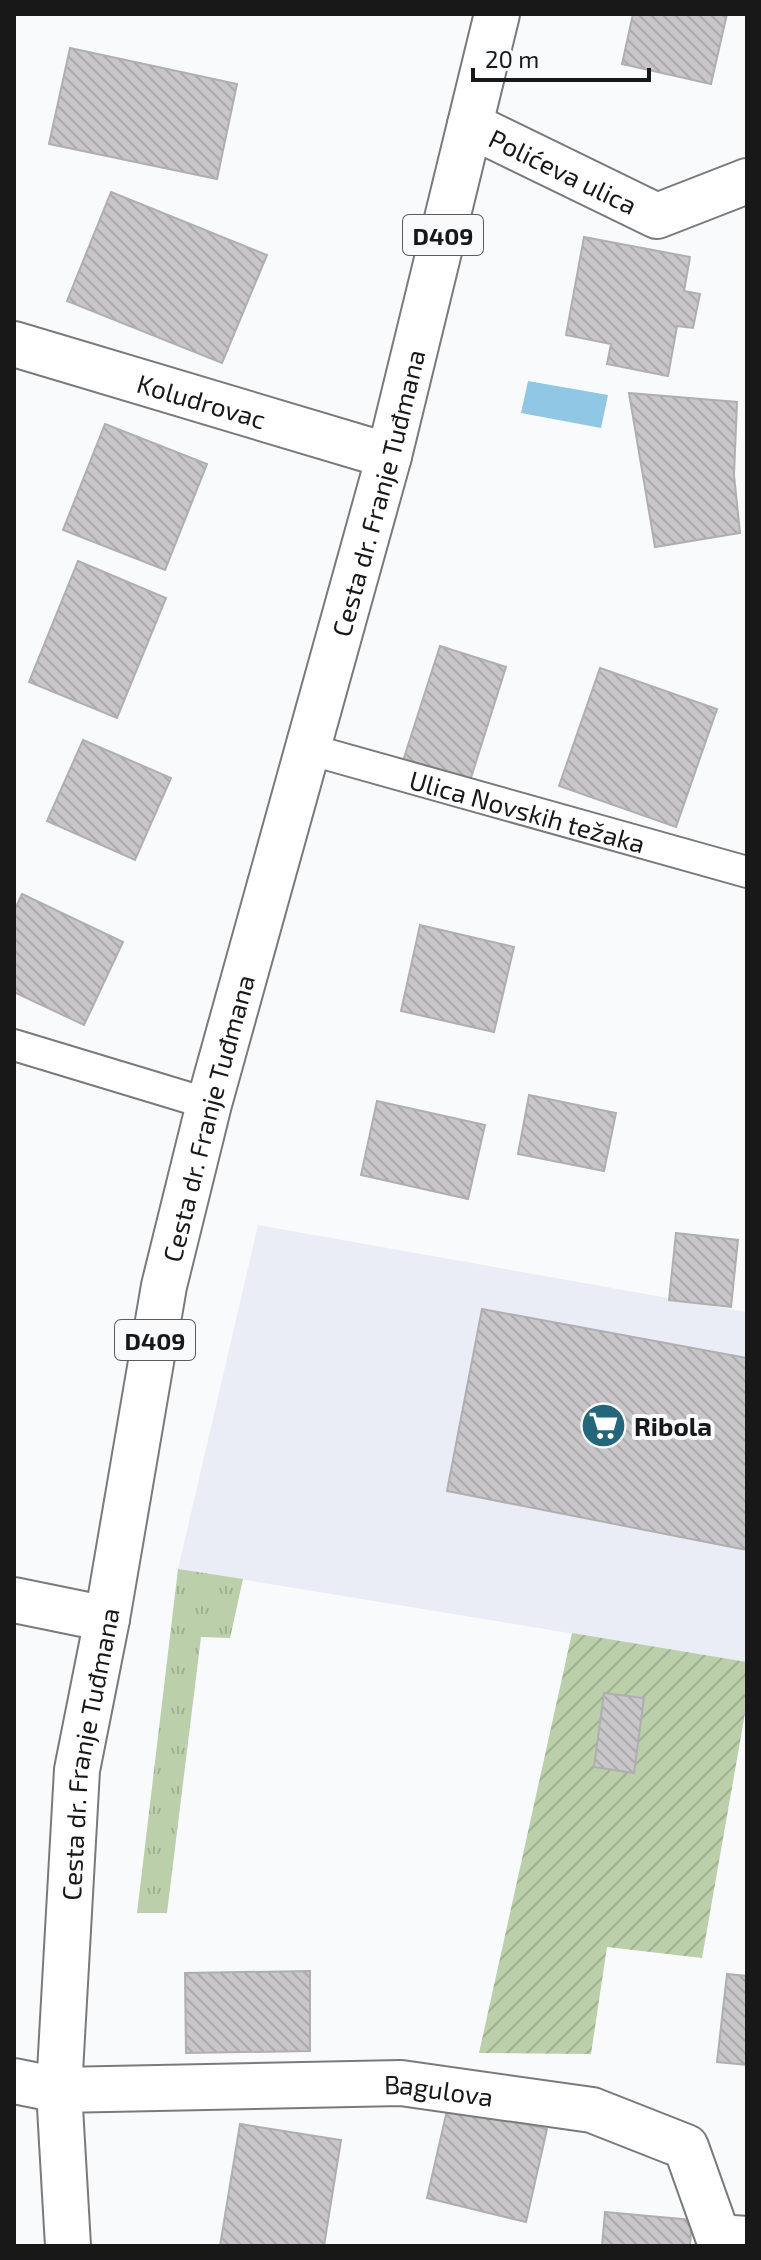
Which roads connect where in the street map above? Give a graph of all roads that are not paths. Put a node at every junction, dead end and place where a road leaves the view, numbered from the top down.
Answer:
1 (497, 14) edge
2 (470, 125) junction
3 (747, 181) edge
4 (14, 344) edge
5 (389, 456) junction
6 (308, 749) junction
7 (747, 872) edge
8 (14, 1045) edge
9 (209, 1104) junction
10 (14, 1600) edge
11 (107, 1619) junction
12 (14, 2081) edge
13 (59, 2090) junction
14 (747, 2239) edge
15 (68, 2246) edge

1 - 2 main road, Cesta dr. Franje Tuđmana / D409
2 - 3 main road, Polićeva ulica
2 - 5 main road, Cesta dr. Franje Tuđmana / D409
4 - 5 main road, Koludrovac
5 - 6 main road, Cesta dr. Franje Tuđmana / D409
6 - 7 lane, Ulica Novskih težaka
6 - 9 main road, Cesta dr. Franje Tuđmana / D409
8 - 9 lane
9 - 11 main road, Cesta dr. Franje Tuđmana / D409
10 - 11 main road
11 - 13 main road, Cesta dr. Franje Tuđmana / D409
12 - 13 main road
13 - 14 main road, Bagulova
13 - 15 main road, Cesta dr. Franje Tuđmana / D409

